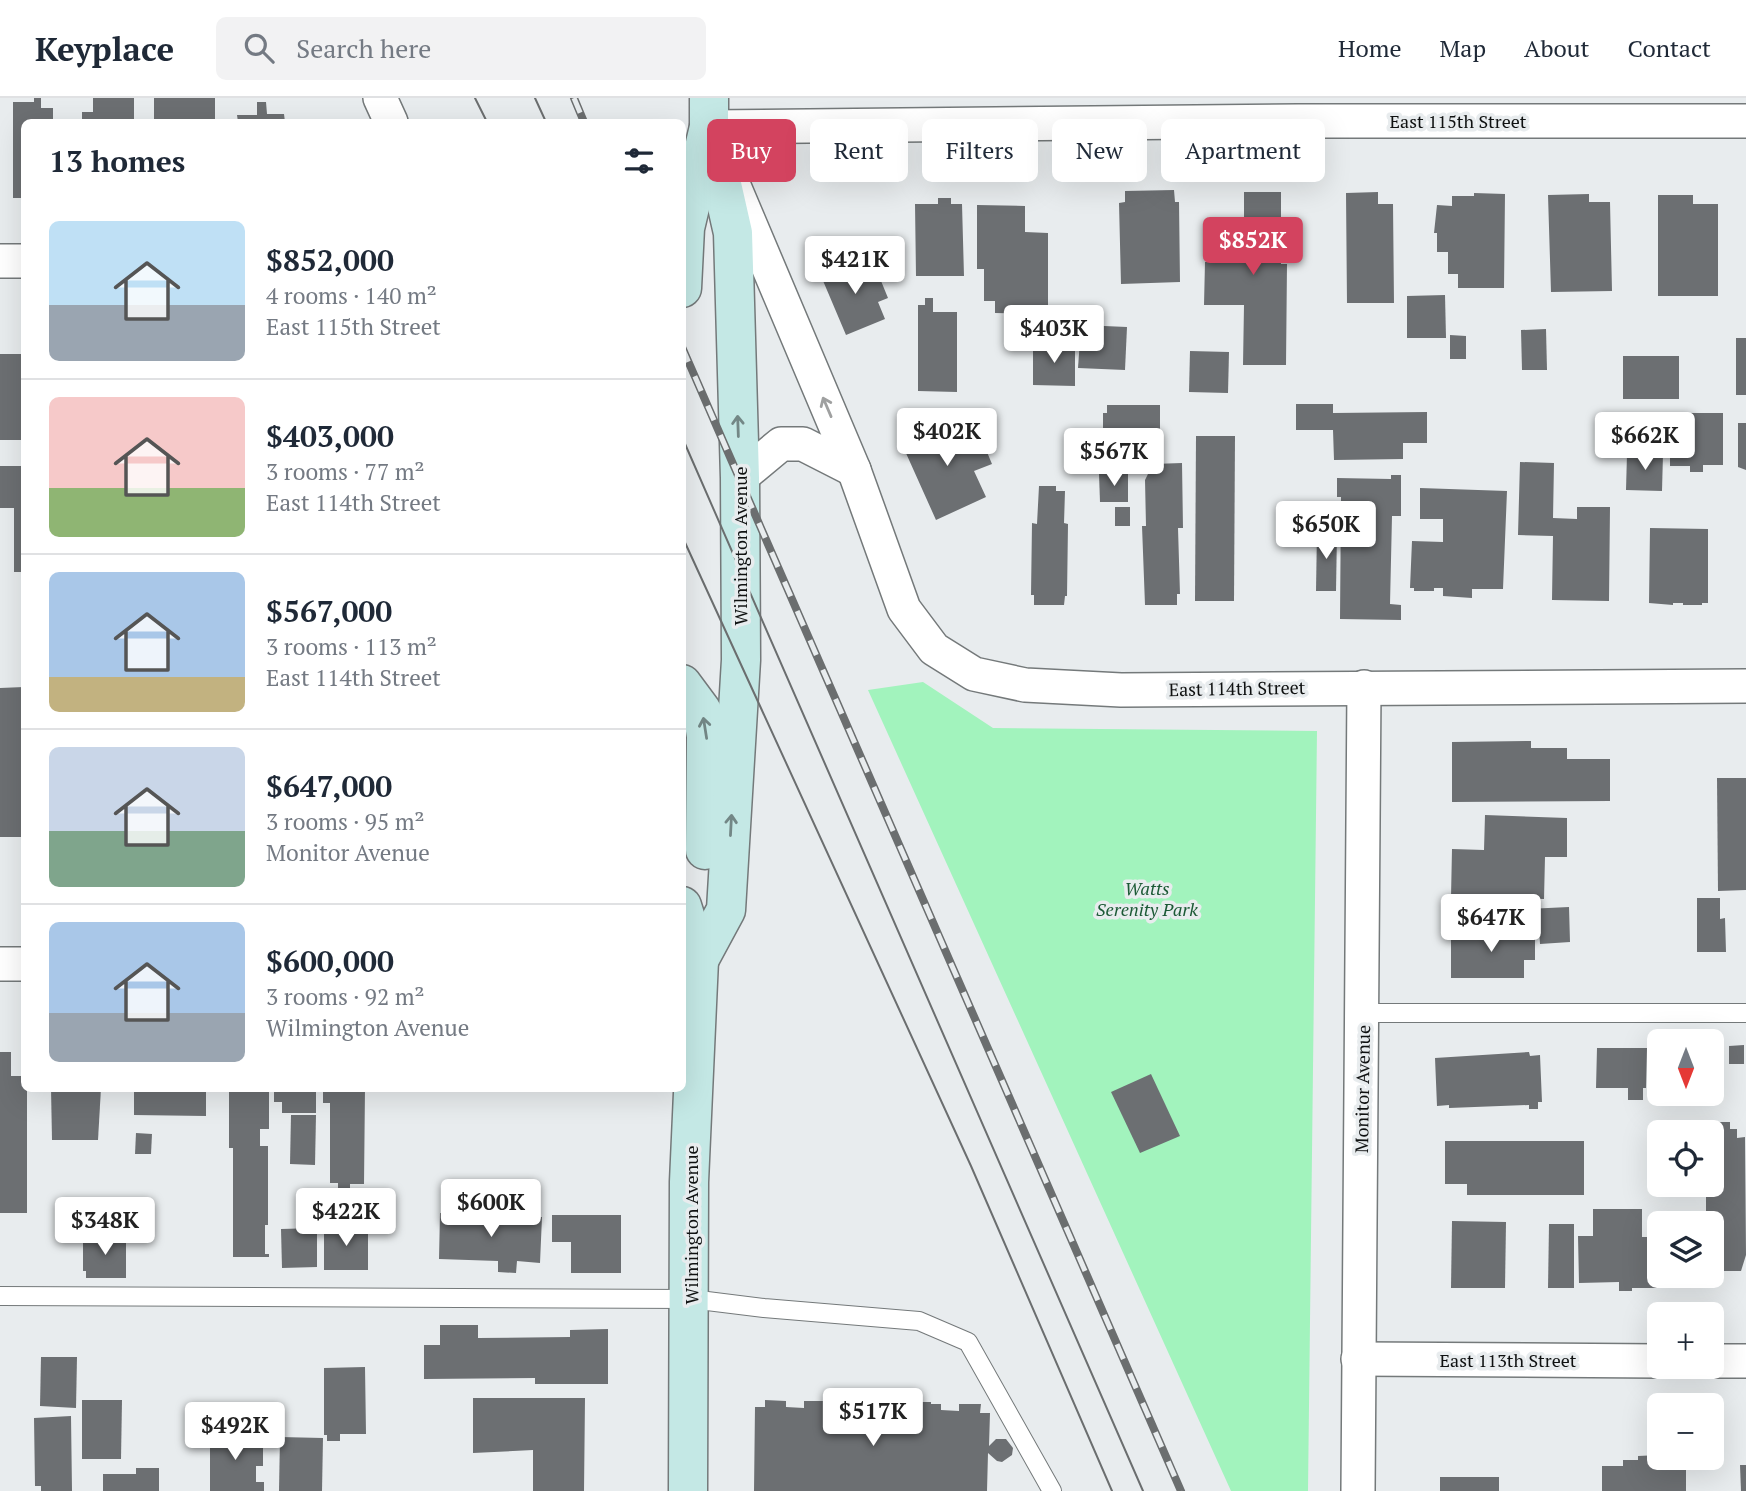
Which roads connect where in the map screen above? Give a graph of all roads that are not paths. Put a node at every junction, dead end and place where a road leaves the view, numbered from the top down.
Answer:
1 (380, 98) edge
2 (1298, 110) edge
3 (709, 113) edge
4 (390, 119) edge
5 (1746, 121) edge
6 (686, 223) edge
7 (0, 261) edge
8 (21, 261) edge
9 (854, 470) junction
10 (740, 478) junction
11 (1746, 686) edge
12 (1364, 687) junction
13 (686, 689) edge
14 (726, 910) junction
15 (686, 930) edge
16 (691, 960) edge
17 (0, 964) edge
18 (21, 964) edge
19 (1363, 1013) junction
20 (1746, 1013) edge
21 (0, 1296) edge
22 (691, 1299) junction
23 (1358, 1359) junction
24 (1647, 1361) edge
25 (1724, 1361) edge
26 (1746, 1361) edge
27 (688, 1491) edge
28 (1052, 1491) edge
29 (1358, 1491) edge

1 - 4 street
2 - 3 street, East 115th Street
2 - 5 street, East 115th Street
3 - 6 main road
9 -> 3 street, East 114th Street
10 -> 3 main road, Wilmington Avenue
7 - 8 street
9 - 10 street
9 - 12 street, East 114th Street
14 -> 10 main road, Wilmington Avenue
11 - 12 street, East 114th Street
12 - 19 street, Monitor Avenue
14 -> 13 main road
14 - 16 main road, Wilmington Avenue
15 - 16 main road, Wilmington Avenue
16 - 22 main road, Wilmington Avenue
17 - 18 street
19 - 20 lane
19 - 23 street, Monitor Avenue
21 - 22 lane
22 - 27 main road, Wilmington Avenue
22 - 28 lane
23 - 24 street, East 113th Street
23 - 29 street, Monitor Avenue
25 - 26 street

